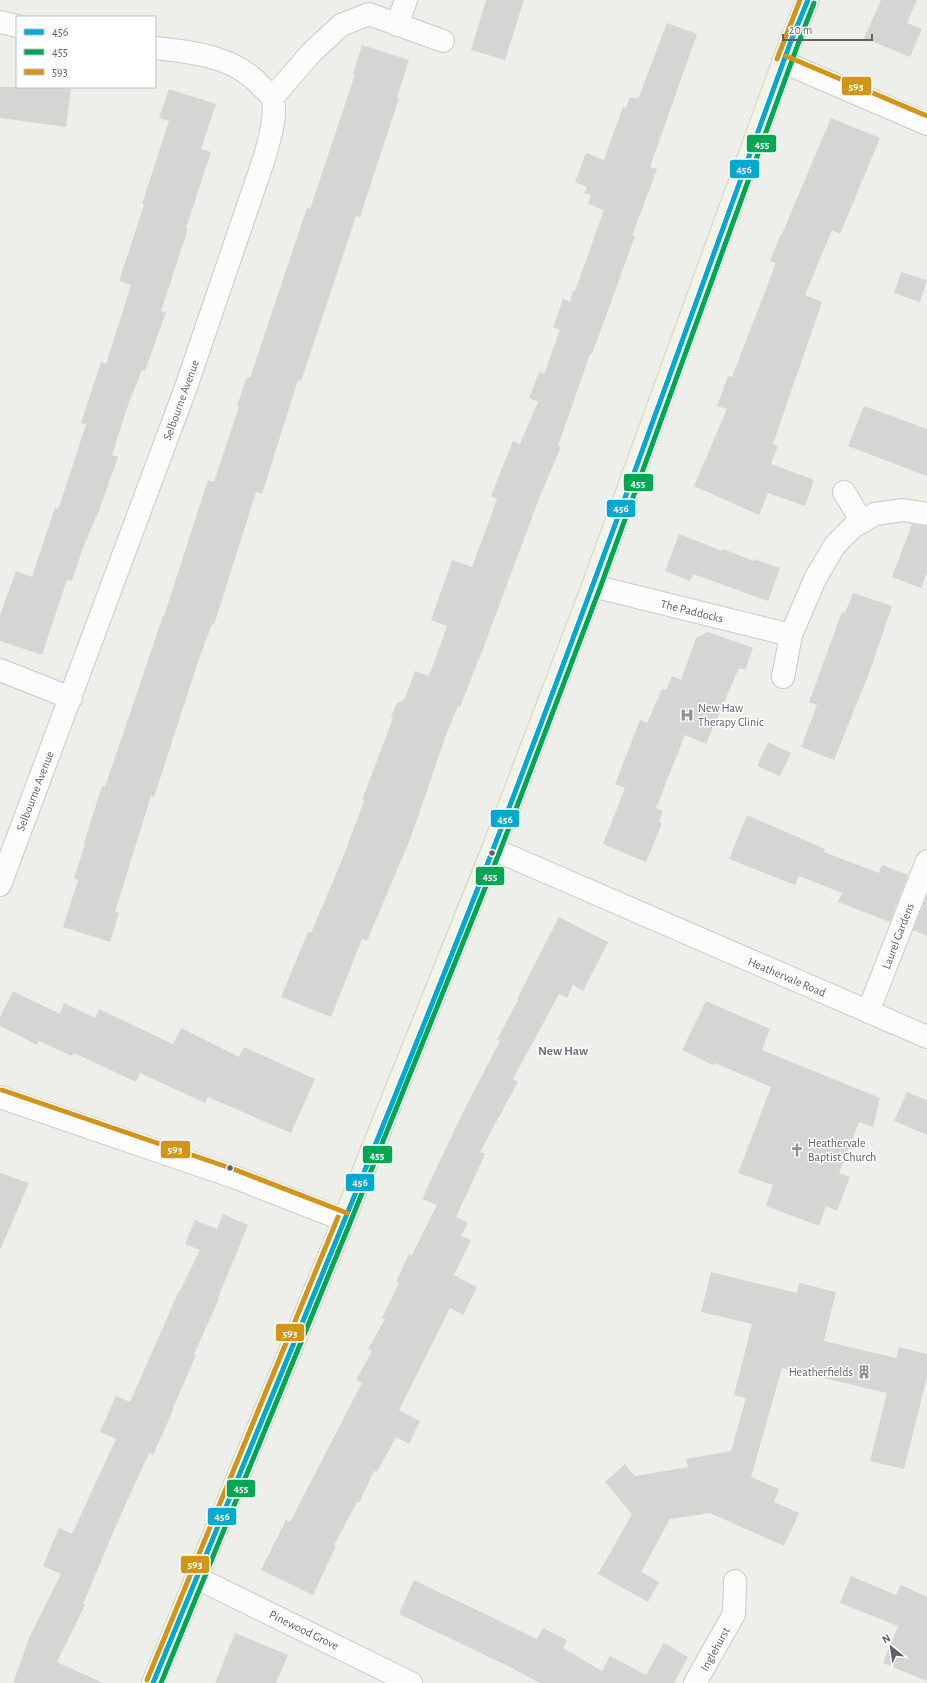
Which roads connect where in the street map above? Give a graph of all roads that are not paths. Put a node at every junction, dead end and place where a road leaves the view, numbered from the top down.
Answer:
1 (406, 0) edge
2 (808, 0) edge
3 (0, 22) edge
4 (397, 25) junction
5 (16, 26) edge
6 (443, 41) dead end
7 (156, 48) edge
8 (783, 62) junction
9 (272, 98) junction
10 (927, 124) edge
11 (844, 492) dead end
12 (927, 514) edge
13 (862, 522) junction
14 (593, 586) junction
15 (791, 635) junction
16 (0, 670) edge
17 (782, 677) dead end
18 (71, 698) junction
19 (493, 849) junction
20 (927, 861) edge
21 (0, 885) edge
22 (868, 1012) junction
23 (927, 1037) edge
24 (0, 1097) edge
25 (344, 1220) junction
26 (197, 1578) junction
27 (735, 1581) dead end
28 (153, 1683) edge
29 (412, 1683) edge
30 (695, 1683) edge

1 - 4 street
2 - 8 main road
3 - 5 street
4 - 6 street
4 - 9 street
7 - 9 street
8 - 10 street
8 - 14 main road
9 - 18 street, Selbourne Avenue
11 - 13 street
12 - 13 street
13 - 15 street
14 - 15 street, The Paddocks
14 - 19 main road
15 - 17 street
16 - 18 street
18 - 21 street, Selbourne Avenue
19 - 22 street, Heathervale Road
19 - 25 main road
20 - 22 street, Laurel Gardens
22 - 23 street, Heathervale Road
24 - 25 street
25 - 26 main road
26 - 28 main road
26 - 29 street, Pinewood Grove
27 - 30 street, Inglehurst

